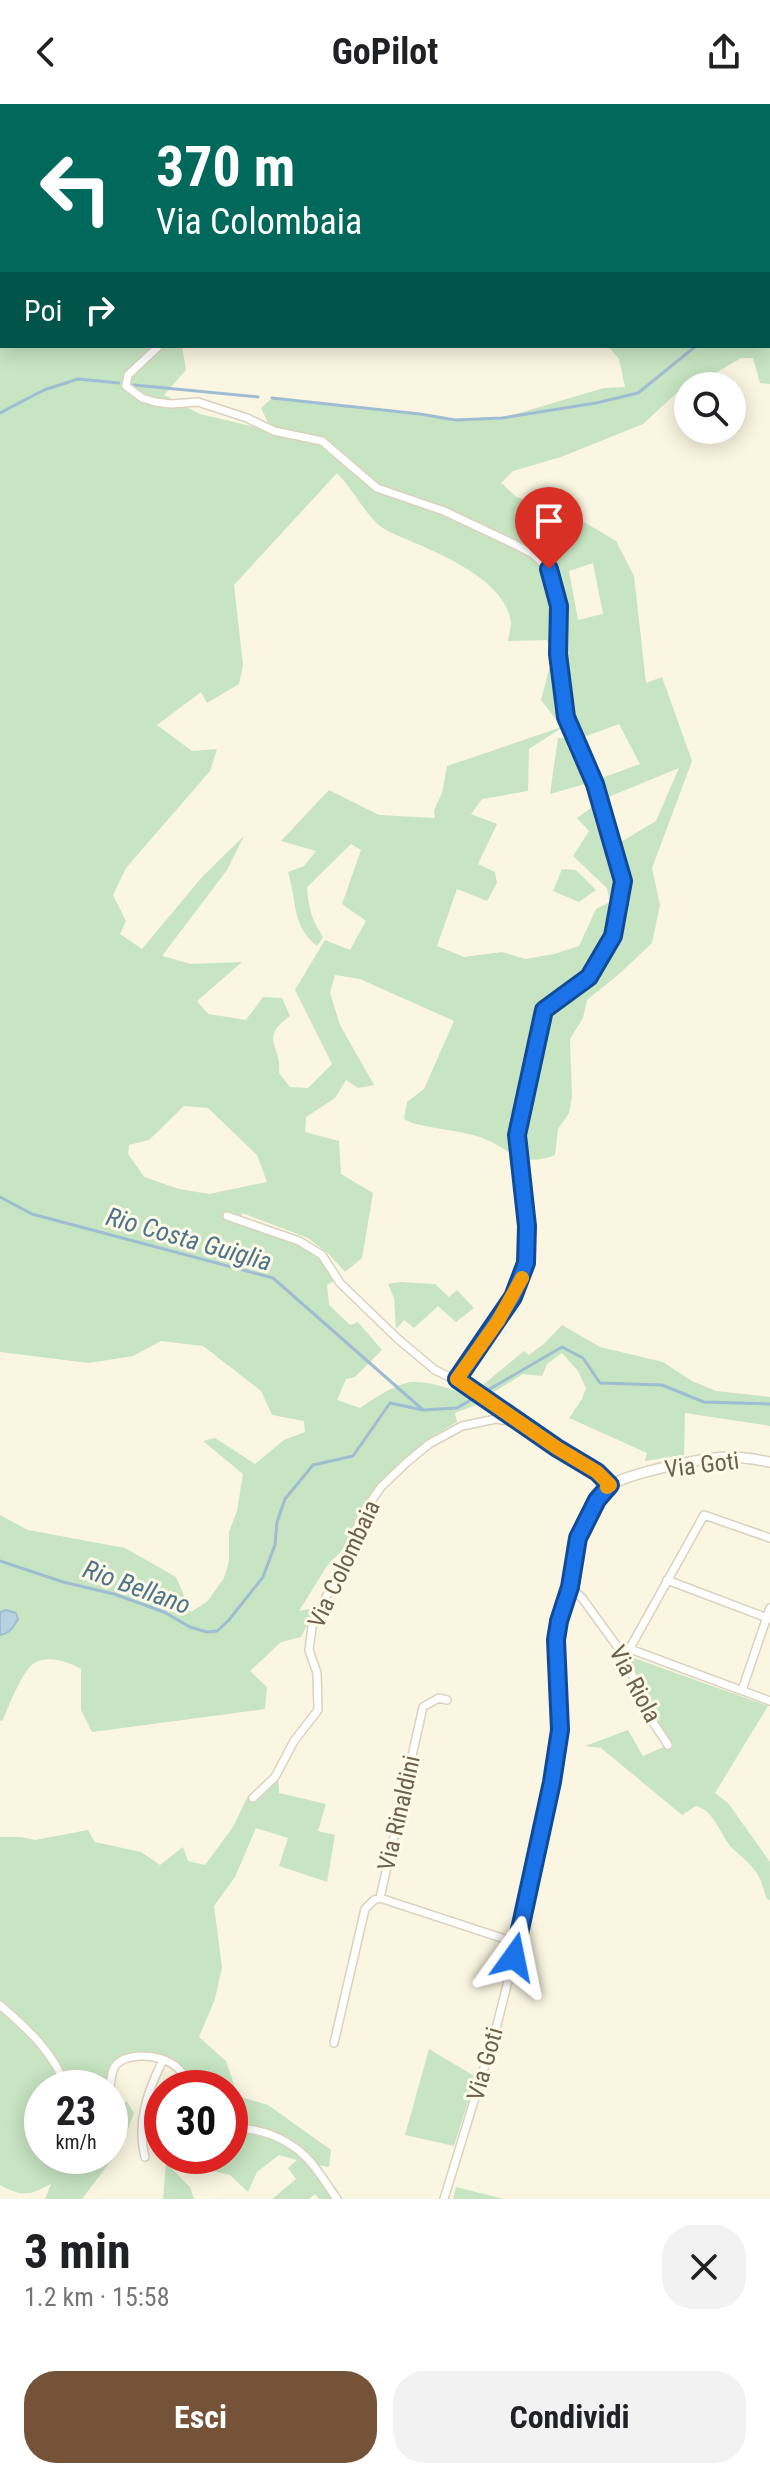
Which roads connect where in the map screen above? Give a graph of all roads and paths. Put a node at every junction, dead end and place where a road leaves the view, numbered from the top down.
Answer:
1 (157, 348) edge
2 (227, 1216) dead end
3 (457, 1379) junction
4 (536, 1432) junction
5 (770, 1462) edge
6 (610, 1485) junction
7 (770, 1538) edge
8 (667, 1580) junction
9 (570, 1587) junction
10 (770, 1608) edge
11 (768, 1618) edge
12 (630, 1649) junction
13 (625, 1657) junction
14 (742, 1690) junction
15 (447, 1700) dead end
16 (770, 1701) edge
17 (668, 1745) dead end
18 (253, 1798) dead end
19 (380, 1898) junction
20 (517, 1943) junction
21 (0, 2005) edge
22 (334, 2043) dead end
23 (163, 2060) junction
24 (60, 2070) edge
25 (114, 2070) edge
26 (158, 2070) edge
27 (180, 2070) edge
28 (144, 2120) edge
29 (248, 2129) edge
30 (144, 2153) edge
31 (337, 2199) edge
32 (444, 2199) edge

1 - 3 street
2 - 3 street, Via Colombaia
3 - 4 street, Via Colombaia
4 - 6 street, Via Colombaia
4 - 18 street, Via Colombaia
5 - 6 street, Via Goti
6 - 9 street, Via Goti
7 - 8 street
8 - 11 street
8 - 12 street
9 - 13 street, Via Riola
9 - 20 street, Via Goti
10 - 11 street
11 - 14 street
12 - 13 street
12 - 14 street
13 - 17 street, Via Riola
14 - 16 street
15 - 19 street, Via Rinaldini
19 - 20 street, Via Rinaldini
19 - 22 street
20 - 32 street, Via Goti
21 - 24 street
23 - 25 street
23 - 26 street
23 - 27 street
28 - 30 street
29 - 31 street

